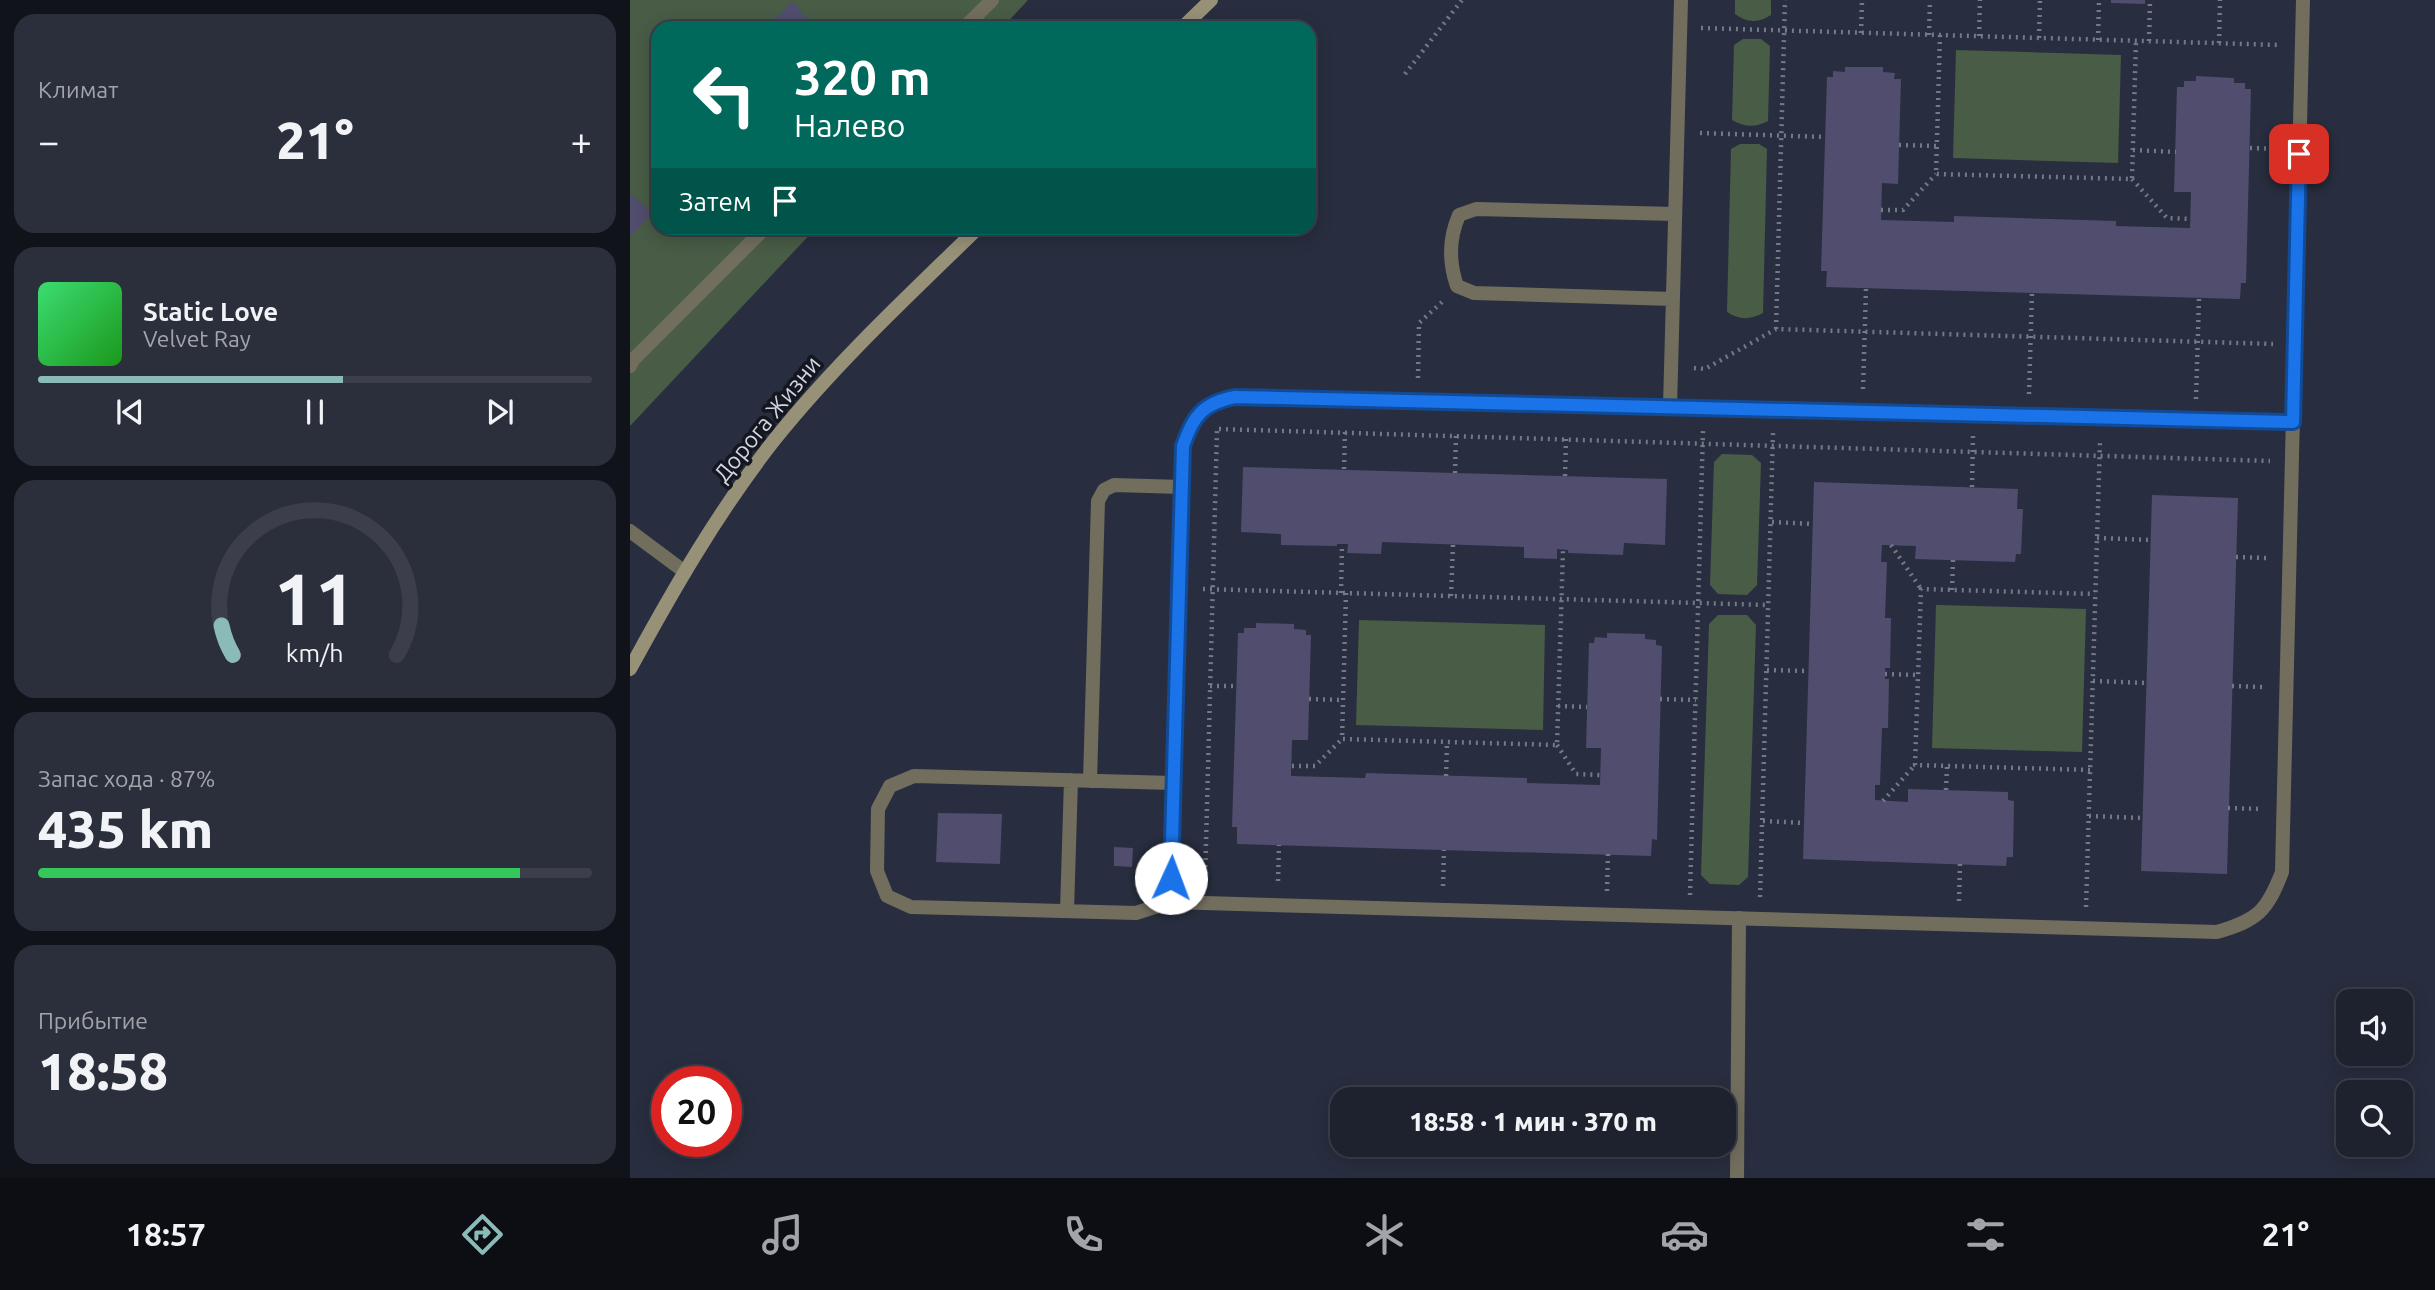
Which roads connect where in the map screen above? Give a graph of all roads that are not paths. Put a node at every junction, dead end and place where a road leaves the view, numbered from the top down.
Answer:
1 (992, 0) edge
2 (1211, 0) edge
3 (1681, 0) edge
4 (2303, 0) edge
5 (971, 21) edge
6 (1189, 21) edge
7 (1675, 214) junction
8 (758, 235) edge
9 (971, 235) edge
10 (1673, 299) junction
11 (630, 366) edge
12 (1670, 407) junction
13 (2293, 422) junction
14 (1182, 487) junction
15 (630, 531) edge
16 (685, 572) junction
17 (630, 669) edge
18 (1071, 780) junction
19 (1090, 781) junction
20 (1174, 783) junction
21 (1170, 902) junction
22 (1067, 911) junction
23 (1739, 918) junction
24 (1737, 1178) edge

1 - 5 street
2 - 6 main road
3 - 7 street
4 - 13 street
7 - 10 street
7 - 10 street
8 - 11 street
9 - 16 main road, Дорога Жизни
10 - 12 street
12 - 13 street
12 - 14 street
13 - 23 street
14 - 19 street
14 - 20 street
15 - 16 street
16 - 17 main road, Дорога Жизни
18 - 19 street
18 - 22 street
18 - 22 street
19 - 20 street
20 - 21 street
21 - 22 street
21 - 23 street
23 - 24 street

